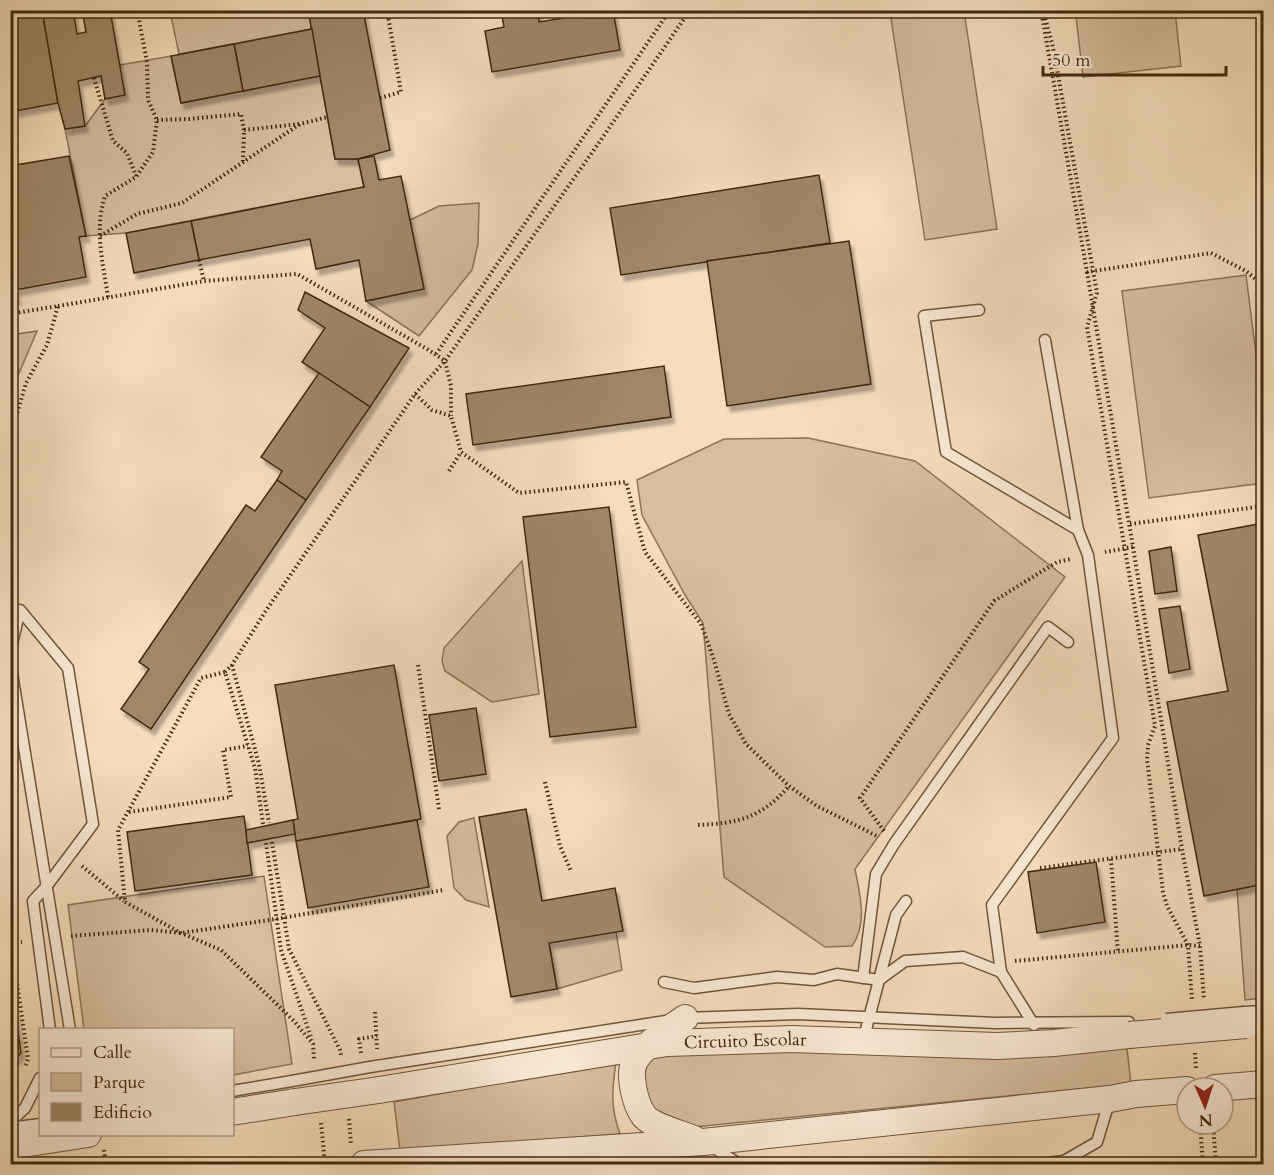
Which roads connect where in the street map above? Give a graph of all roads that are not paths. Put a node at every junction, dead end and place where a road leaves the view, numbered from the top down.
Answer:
1 (979, 310) dead end
2 (1045, 340) dead end
3 (1078, 530) junction
4 (1068, 642) dead end
5 (10, 652) edge
6 (10, 661) edge
7 (46, 887) junction
8 (906, 901) dead end
9 (1001, 967) junction
10 (862, 978) junction
11 (879, 980) junction
12 (664, 982) dead end
13 (685, 1018) junction
14 (1254, 1018) edge
15 (1030, 1022) junction
16 (1138, 1025) junction
17 (50, 1028) edge
18 (70, 1028) edge
19 (865, 1029) junction
20 (1054, 1043) junction
21 (647, 1046) junction
22 (374, 1078) junction
23 (39, 1080) edge
24 (1235, 1085) edge
25 (1252, 1085) edge
26 (1175, 1089) edge
27 (234, 1091) edge
28 (293, 1092) junction
29 (1110, 1099) junction
30 (234, 1111) edge
31 (10, 1122) edge
32 (39, 1124) edge
33 (10, 1128) edge
34 (75, 1136) edge
35 (703, 1142) junction
36 (10, 1146) edge
37 (1065, 1163) edge
38 (364, 1164) edge
39 (739, 1164) edge
40 (1039, 1164) edge

1 - 3 lane
2 - 3 lane
3 - 9 lane
4 - 10 lane
5 - 7 lane
6 - 7 lane
7 - 17 lane
7 - 18 lane
8 - 11 lane
9 - 11 lane
9 - 15 lane
10 - 11 lane
10 - 12 lane
11 - 19 lane
13 - 19 lane
13 - 21 street
13 - 22 lane
14 - 16 street, Circuito Escolar, bridge
15 - 16 lane
15 - 19 lane
15 - 20 lane
16 - 20 street, Circuito Escolar
19 - 20 street, Circuito Escolar
19 - 21 street, Circuito Escolar
21 - 22 street, Circuito Escolar
21 - 35 street
22 - 28 street, Circuito Escolar, bridge
23 - 31 lane
24 - 25 street
26 - 29 street
27 - 28 lane
28 - 30 street, Circuito Escolar
29 - 35 street
29 - 37 lane
32 - 33 lane
34 - 36 street
35 - 38 street
35 - 39 lane
37 - 40 lane

